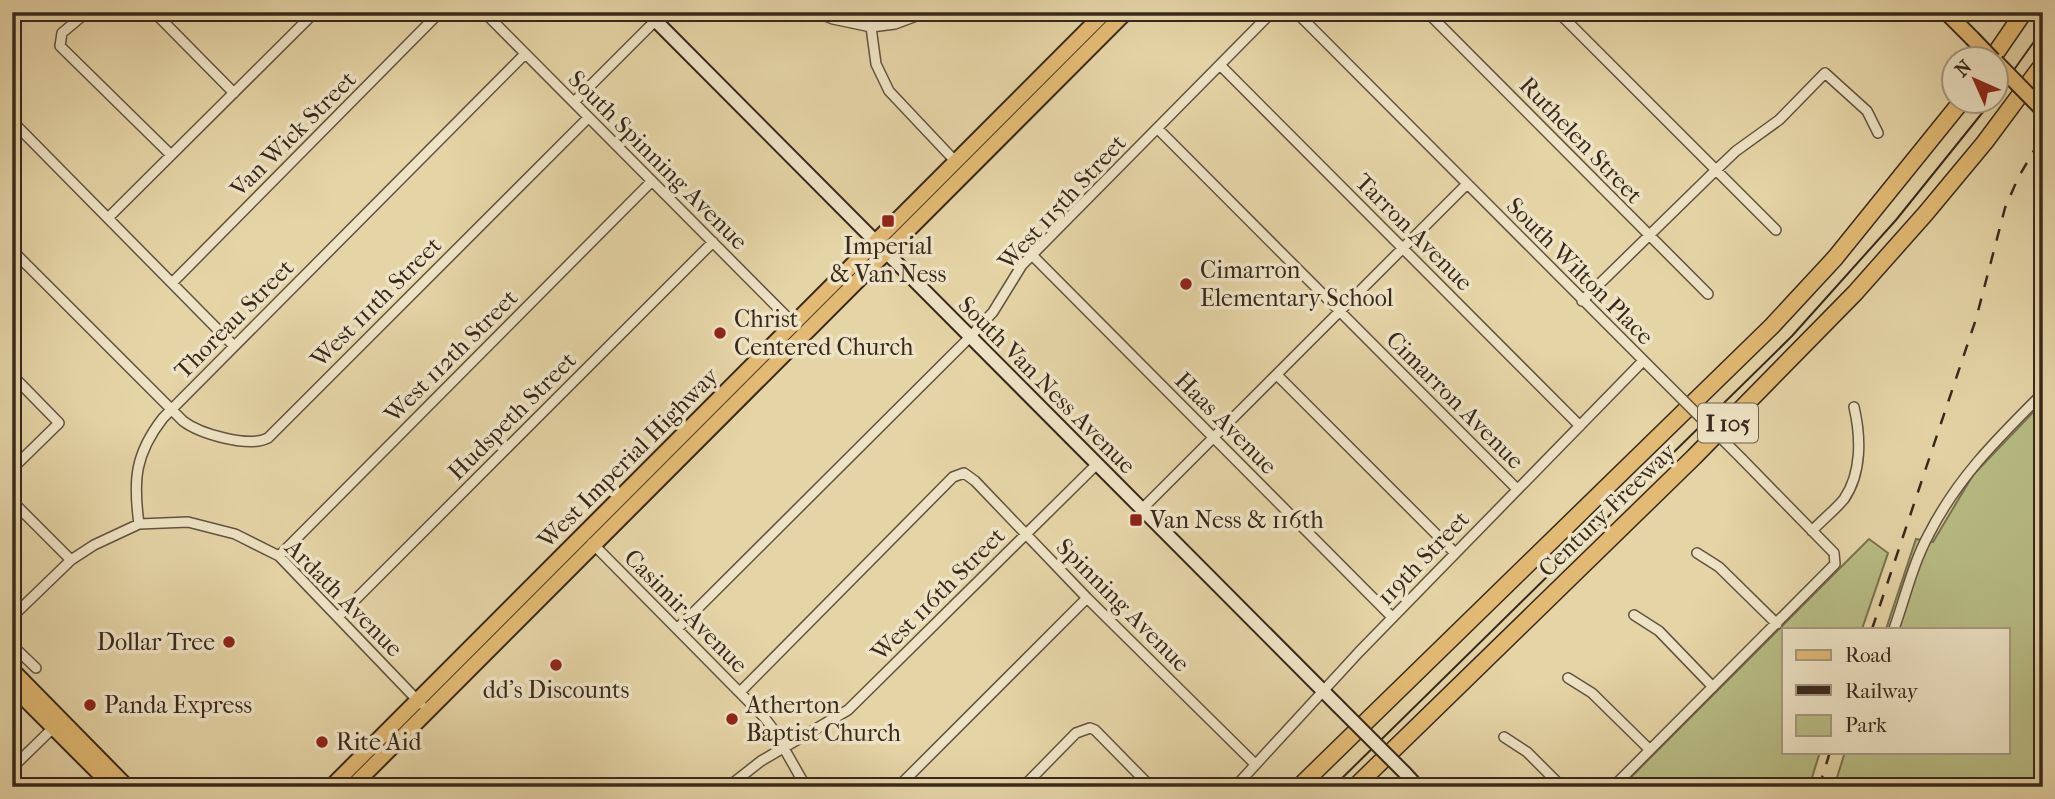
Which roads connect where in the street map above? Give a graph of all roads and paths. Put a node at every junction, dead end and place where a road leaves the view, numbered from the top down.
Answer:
1 (87, 12) edge
2 (154, 12) edge
3 (315, 12) edge
4 (440, 12) edge
5 (484, 12) edge
6 (816, 12) edge
7 (875, 12) edge
8 (927, 12) edge
9 (1105, 12) edge
10 (1126, 12) edge
11 (1272, 12) edge
12 (1296, 12) edge
13 (1427, 12) edge
14 (1558, 12) edge
15 (1946, 12) edge
16 (2024, 12) edge
17 (656, 15) edge
18 (871, 27) junction
19 (1980, 46) edge
20 (2002, 46) edge
21 (525, 54) junction
22 (2043, 64) edge
23 (1221, 66) junction
24 (2010, 77) edge
25 (234, 93) junction
26 (573, 102) junction
27 (2043, 110) edge
28 (1950, 116) edge
29 (588, 118) junction
30 (12, 121) edge
31 (1158, 129) junction
32 (1878, 133) dead end
33 (171, 155) junction
34 (956, 162) junction
35 (1716, 170) junction
36 (651, 182) junction
37 (1467, 184) junction
38 (108, 217) junction
39 (1776, 230) dead end
40 (1648, 237) junction
41 (713, 242) junction
42 (881, 247) junction
43 (1403, 249) junction
44 (12, 250) edge
45 (1032, 255) junction
46 (172, 283) junction
47 (1708, 294) dead end
48 (1582, 301) junction
49 (1340, 312) junction
50 (799, 329) junction
51 (970, 337) junction
52 (234, 346) junction
53 (1643, 361) junction
54 (12, 375) edge
55 (1277, 375) junction
56 (2043, 393) edge
57 (1854, 407) dead end
58 (171, 409) junction
59 (1580, 426) junction
60 (1213, 438) junction
61 (1097, 464) junction
62 (12, 469) edge
63 (1517, 489) junction
64 (12, 501) edge
65 (1142, 509) junction
66 (139, 524) junction
67 (1812, 531) junction
68 (1026, 535) junction
69 (588, 540) junction
70 (1455, 553) junction
71 (1697, 553) dead end
72 (279, 556) junction
73 (71, 560) junction
74 (1087, 598) junction
75 (1634, 615) dead end
76 (12, 617) edge
77 (338, 617) junction
78 (1392, 617) junction
79 (1777, 624) junction
80 (1894, 628) edge
81 (677, 629) junction
82 (12, 645) edge
83 (36, 668) dead end
84 (12, 670) edge
85 (1568, 678) dead end
86 (12, 686) edge
87 (1713, 687) junction
88 (1322, 690) junction
89 (740, 692) junction
90 (423, 705) junction
91 (57, 724) junction
92 (1504, 737) dead end
93 (784, 748) junction
94 (1650, 750) junction
95 (1255, 764) junction
96 (12, 768) edge
97 (97, 771) junction
98 (113, 787) edge
99 (119, 787) edge
100 (127, 787) edge
101 (331, 787) edge
102 (352, 787) edge
103 (728, 787) edge
104 (806, 787) edge
105 (898, 787) edge
106 (1023, 787) edge
107 (1151, 787) edge
108 (1235, 787) edge
109 (1299, 787) edge
110 (1355, 787) edge
111 (1419, 787) edge
112 (1562, 787) edge
113 (1613, 787) edge

1 - 33 street
2 - 25 street
3 - 25 street
4 - 46 street, Van Wick Street
5 - 21 street, South Spinning Avenue
6 - 18 street
7 - 18 street
8 - 18 street
9 - 34 main road, West Imperial Highway
10 - 42 main road, West Imperial Highway
11 - 23 street, West 115th Street
12 - 37 street, South Wilton Place
13 - 40 street, Ruthelen Street
14 - 35 street
15 - 19 main road, bridge
16 - 20 highway
17 - 26 street
17 - 42 main road, South Van Ness Avenue
18 - 34 street
21 - 26 street, South Spinning Avenue
21 - 52 street, Thoreau Street
22 - 110 highway, Century Freeway / I 105
23 - 31 street, West 115th Street
23 - 43 street, Tarron Avenue
24 - 27 main road, bridge
25 - 33 street
26 - 29 street, South Spinning Avenue
28 - 109 highway, Century Freeway / I 105
29 - 36 street, South Spinning Avenue
29 - 58 street, West 111th Street
30 - 38 street
31 - 45 street, West 115th Street
31 - 49 street, Cimarron Avenue
32 - 35 street
33 - 38 street
34 - 42 main road, West Imperial Highway
35 - 39 street
35 - 40 street
36 - 41 street, South Spinning Avenue
36 - 72 street, West 112th Street
37 - 43 street
37 - 48 street, South Wilton Place
38 - 46 street
40 - 47 street, Ruthelen Street
40 - 48 street
41 - 50 street, South Spinning Avenue
41 - 77 street, Hudspeth Street
42 - 50 main road, West Imperial Highway
42 - 51 main road, South Van Ness Avenue
43 - 49 street
43 - 59 street, Tarron Avenue
44 - 58 street
45 - 51 street, West 115th Street
45 - 60 street, Haas Avenue
46 - 52 street
48 - 53 street, South Wilton Place
49 - 55 street
49 - 63 street, Cimarron Avenue
50 - 69 main road, West Imperial Highway
51 - 61 main road, South Van Ness Avenue
51 - 81 street, West 115th Street
52 - 58 street, Thoreau Street
53 - 59 street, 119th Street
53 - 67 street, South Wilton Place, bridge
54 - 62 street
55 - 60 street
55 - 70 street
56 - 80 street
57 - 67 street
58 - 66 street, Thoreau Street
59 - 63 street, 119th Street
60 - 65 street
60 - 78 street, Haas Avenue
61 - 65 main road, South Van Ness Avenue
61 - 68 street, West 116th Street
63 - 70 street, 119th Street
64 - 73 street
65 - 88 main road, South Van Ness Avenue
66 - 72 street, Ardath Avenue
66 - 73 street
67 - 79 street, South Wilton Place
68 - 74 street, Spinning Avenue
68 - 89 street, Spinning Avenue
68 - 93 street, West 116th Street
69 - 81 street, Casimir Avenue
69 - 90 main road, West Imperial Highway
70 - 78 street, 119th Street
71 - 79 street
72 - 77 street, Ardath Avenue
73 - 76 street
74 - 95 street, Spinning Avenue
74 - 105 street
75 - 87 street
77 - 90 street, Ardath Avenue
78 - 88 street, 119th Street
79 - 87 street
81 - 89 street, Casimir Avenue
82 - 83 street
84 - 91 main road
85 - 94 street
86 - 91 main road
87 - 94 street
88 - 95 street, 119th Street
88 - 111 main road, South Van Ness Avenue, bridge
89 - 93 street, Casimir Avenue
90 - 101 main road, West Imperial Highway
90 - 102 main road, West Imperial Highway
91 - 96 street
91 - 97 main road
91 - 100 main road
92 - 112 street
93 - 103 street, West 116th Street
93 - 104 street, Casimir Avenue
94 - 113 street
95 - 108 street, 119th Street
97 - 98 main road
97 - 99 main road
106 - 107 street

